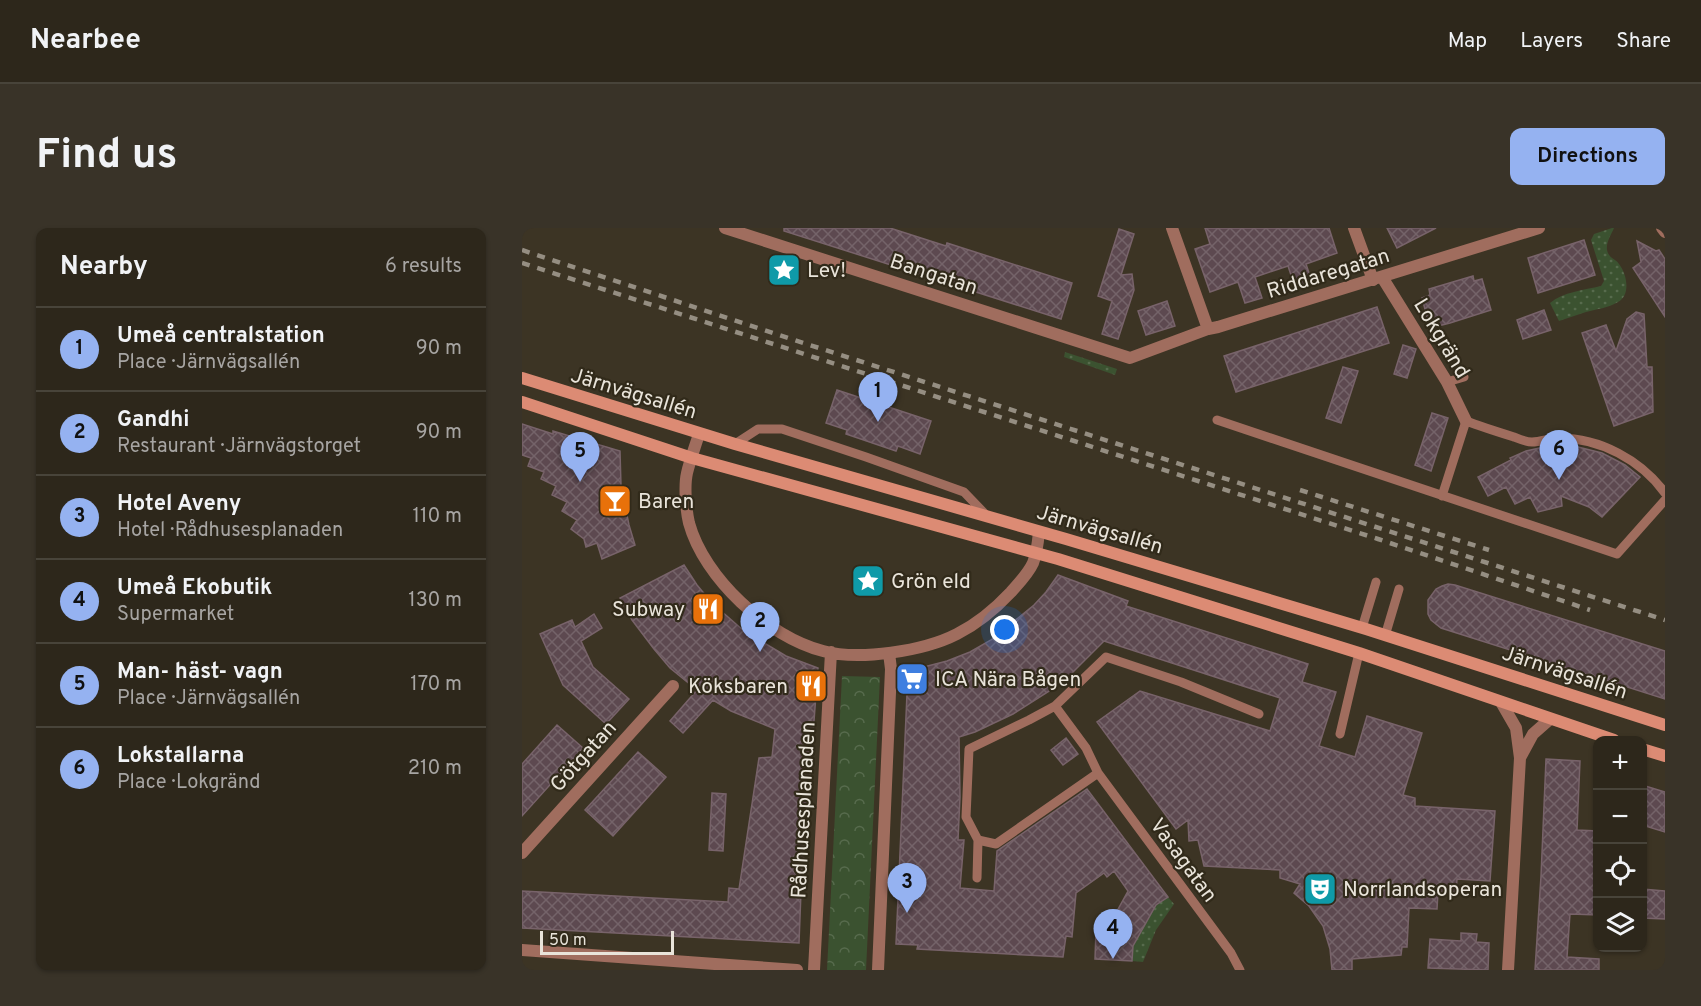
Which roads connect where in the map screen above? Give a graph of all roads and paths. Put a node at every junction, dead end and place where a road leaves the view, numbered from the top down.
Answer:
1 (725, 228) edge
2 (1172, 228) edge
3 (1354, 228) edge
4 (1539, 228) edge
5 (1662, 228) edge
6 (1665, 232) edge
7 (1378, 279) junction
8 (1208, 329) junction
9 (1130, 358) joint
10 (1464, 377) dead end
11 (522, 378) edge
12 (1447, 382) junction
13 (522, 402) edge
14 (1217, 420) dead end
15 (1466, 421) junction
16 (699, 434) junction
17 (735, 444) junction
18 (692, 458) junction
19 (1665, 493) edge
20 (1442, 495) junction
21 (1665, 500) edge
22 (989, 518) junction
23 (1039, 532) junction
24 (1036, 552) junction
25 (1377, 582) dead end
26 (1399, 589) dead end
27 (1362, 628) junction
28 (1386, 636) junction
29 (831, 652) junction
30 (889, 653) junction
31 (1359, 653) junction
32 (673, 686) dead end
33 (1501, 702) junction
34 (1055, 706) junction
35 (1259, 714) dead end
36 (1550, 719) junction
37 (1665, 725) edge
38 (1340, 734) dead end
39 (1599, 736) edge
40 (1647, 751) edge
41 (1665, 756) edge
42 (1520, 758) junction
43 (1098, 773) junction
44 (978, 840) junction
45 (522, 853) edge
46 (977, 878) dead end
47 (522, 950) edge
48 (797, 970) edge
49 (814, 970) edge
50 (878, 970) edge
51 (1240, 970) edge
52 (1508, 970) edge

1 - 9 street, Bangatan
2 - 8 street
3 - 7 street, Lokgränd
4 - 7 street, Riddaregatan
5 - 6 street
7 - 8 street, Riddaregatan
7 - 12 street, Lokgränd
8 - 9 street, Riddaregatan
10 - 12 lane
11 - 16 main road, Järnvägsallén
12 - 15 street, Lokgränd
13 - 18 main road, Järnvägsallén
14 - 20 lane
15 - 19 lane
15 - 20 lane
16 - 17 main road, Järnvägsallén
16 - 18 street
17 - 22 main road, Järnvägsallén
17 - 22 lane
18 - 24 main road, Järnvägsallén
18 - 29 street
20 - 21 lane
22 - 23 main road, Järnvägsallén
23 - 24 street
23 - 27 main road, Järnvägsallén
24 - 30 street
24 - 31 main road, Järnvägsallén
25 - 27 lane
26 - 28 lane
27 - 28 main road, Järnvägsallén
28 - 37 main road, Järnvägsallén
29 - 30 street
29 - 49 street, Rådhusesplanaden
30 - 50 street
31 - 33 main road, Järnvägsallén
31 - 38 lane
32 - 45 street, Götgatan
33 - 36 main road, Järnvägsallén
33 - 42 street
34 - 35 lane
34 - 43 lane, Vasagatan
34 - 44 lane
36 - 39 main road, Järnvägsallén
36 - 42 street
40 - 41 main road
42 - 52 street
43 - 44 lane
43 - 51 lane, Vasagatan
44 - 46 lane
47 - 48 street

